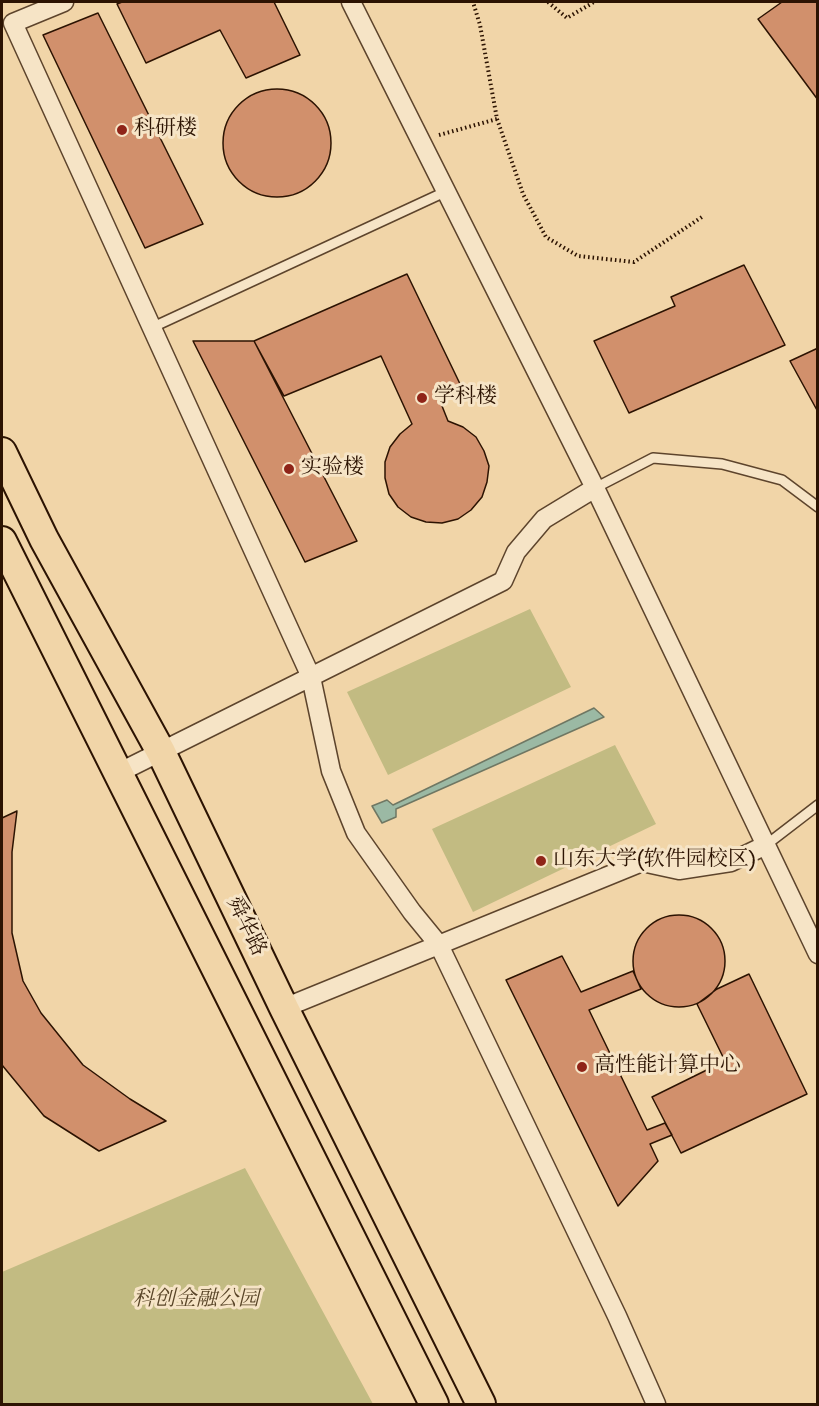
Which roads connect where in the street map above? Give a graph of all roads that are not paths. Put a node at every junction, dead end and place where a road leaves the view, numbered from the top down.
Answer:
1 (64, 2) edge
2 (351, 2) edge
3 (447, 191) junction
4 (151, 328) junction
5 (2, 452) edge
6 (595, 488) junction
7 (818, 507) edge
8 (2, 541) edge
9 (311, 677) junction
10 (161, 752) junction
11 (118, 773) junction
12 (818, 805) edge
13 (766, 845) junction
14 (439, 945) junction
15 (818, 954) edge
16 (284, 1008) junction
17 (434, 1404) edge
18 (481, 1404) edge
19 (656, 1404) edge

1 - 4 street
2 - 3 street
3 - 4 lane
3 - 6 street
4 - 9 street
5 - 10 main road, 舜华路
6 - 7 lane
6 - 9 street
6 - 13 street
8 - 11 main road
9 - 10 street
9 - 14 street
10 - 11 street
10 - 16 main road, 舜华路
11 - 17 main road
12 - 13 lane
13 - 14 street
13 - 15 street
14 - 16 street
14 - 19 street
16 - 18 main road, 舜华路

